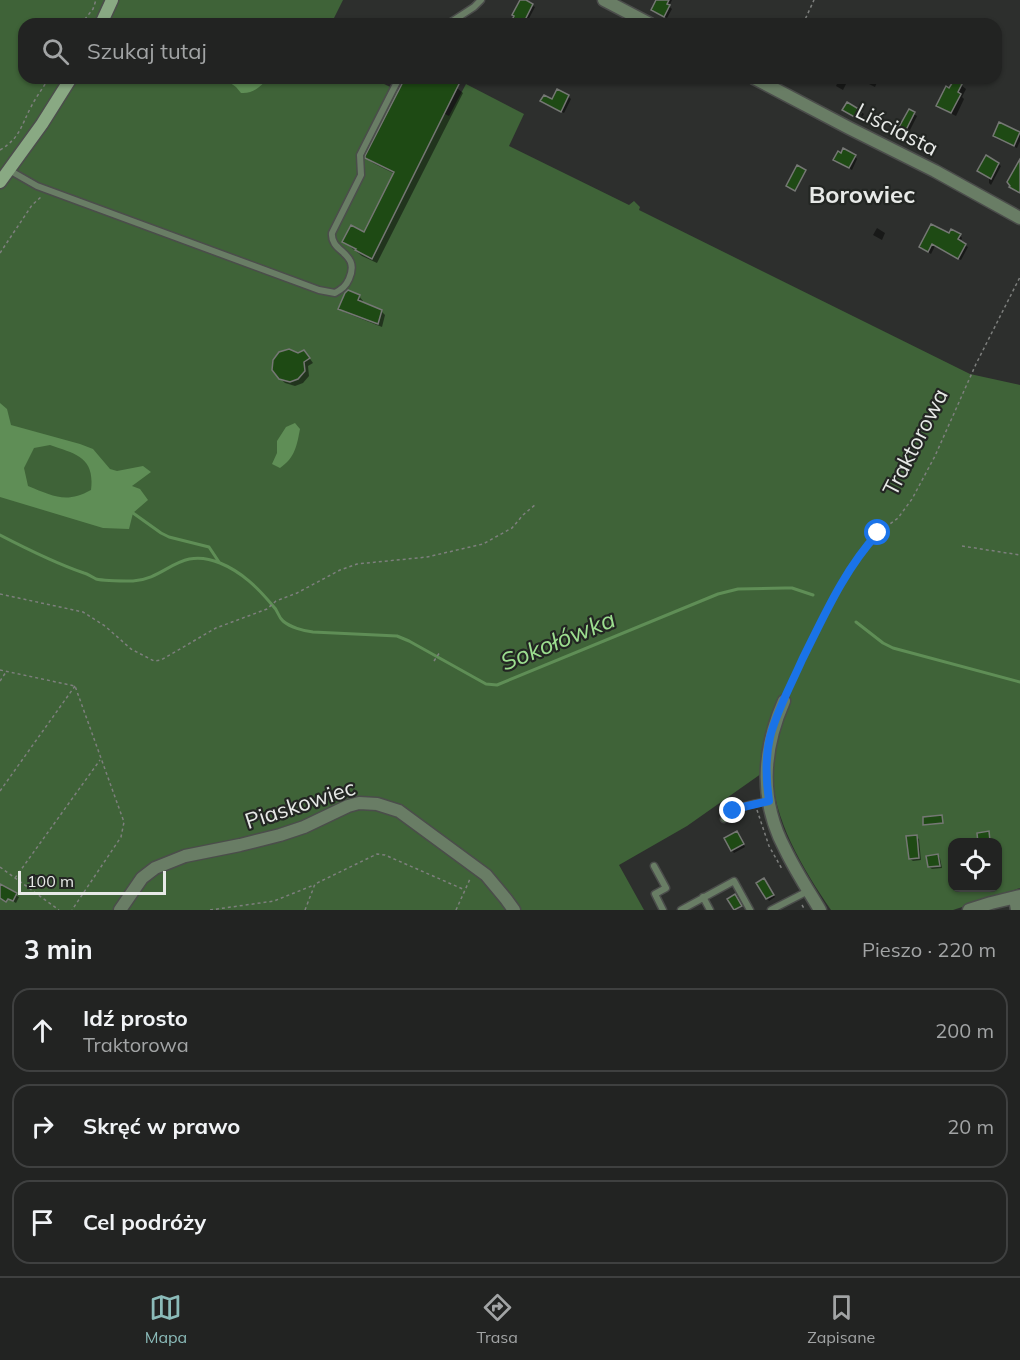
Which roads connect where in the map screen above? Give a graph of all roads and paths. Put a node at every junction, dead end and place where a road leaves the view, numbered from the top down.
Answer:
1 (96, 0) edge
2 (112, 0) edge
3 (481, 0) edge
4 (604, 0) edge
5 (814, 0) edge
6 (86, 18) edge
7 (104, 18) edge
8 (457, 18) edge
9 (638, 18) edge
10 (806, 18) edge
11 (45, 84) edge
12 (67, 84) edge
13 (396, 84) edge
14 (765, 84) edge
15 (0, 150) edge
16 (9, 170) junction
17 (0, 182) edge
18 (53, 192) junction
19 (1020, 218) edge
20 (0, 253) edge
21 (1020, 277) edge
22 (536, 504) dead end
23 (962, 546) dead end
24 (1020, 555) edge
25 (0, 594) edge
26 (441, 652) dead end
27 (434, 661) dead end
28 (0, 670) edge
29 (7, 672) junction
30 (0, 681) edge
31 (75, 686) junction
32 (784, 701) joint
33 (101, 759) junction
34 (0, 791) edge
35 (769, 801) junction
36 (724, 819) dead end
37 (654, 866) dead end
38 (0, 867) edge
39 (473, 873) dead end
40 (15, 878) junction
41 (315, 884) junction
42 (465, 890) junction
43 (809, 891) junction
44 (704, 897) junction
45 (1017, 901) edge
46 (60, 910) edge
47 (72, 910) edge
48 (120, 910) edge
49 (210, 910) edge
50 (305, 910) edge
51 (456, 910) edge
52 (514, 910) edge
53 (663, 910) edge
54 (681, 910) edge
55 (711, 910) edge
56 (750, 910) edge
57 (771, 910) edge
58 (820, 910) edge
59 (969, 910) edge

1 - 6 path
2 - 7 main road
3 - 8 lane
4 - 9 street
5 - 10 path
11 - 15 path
12 - 16 main road
13 - 18 lane
14 - 19 street, Liściasta
16 - 17 main road
16 - 18 lane
18 - 20 path
21 - 32 path, Traktorowa
22 - 25 path
23 - 24 path
26 - 27 path
28 - 29 path
29 - 30 path
29 - 31 path
31 - 33 path
31 - 34 path
32 - 35 street
33 - 40 path
33 - 47 path
35 - 36 lane
35 - 43 street
37 - 53 lane
38 - 40 path
39 - 42 path
40 - 46 path
41 - 42 path
41 - 49 path
41 - 50 path
42 - 51 path
43 - 57 lane
43 - 58 street
44 - 54 lane
44 - 55 lane
44 - 56 lane
45 - 59 street
48 - 52 street, Piaskowiec

